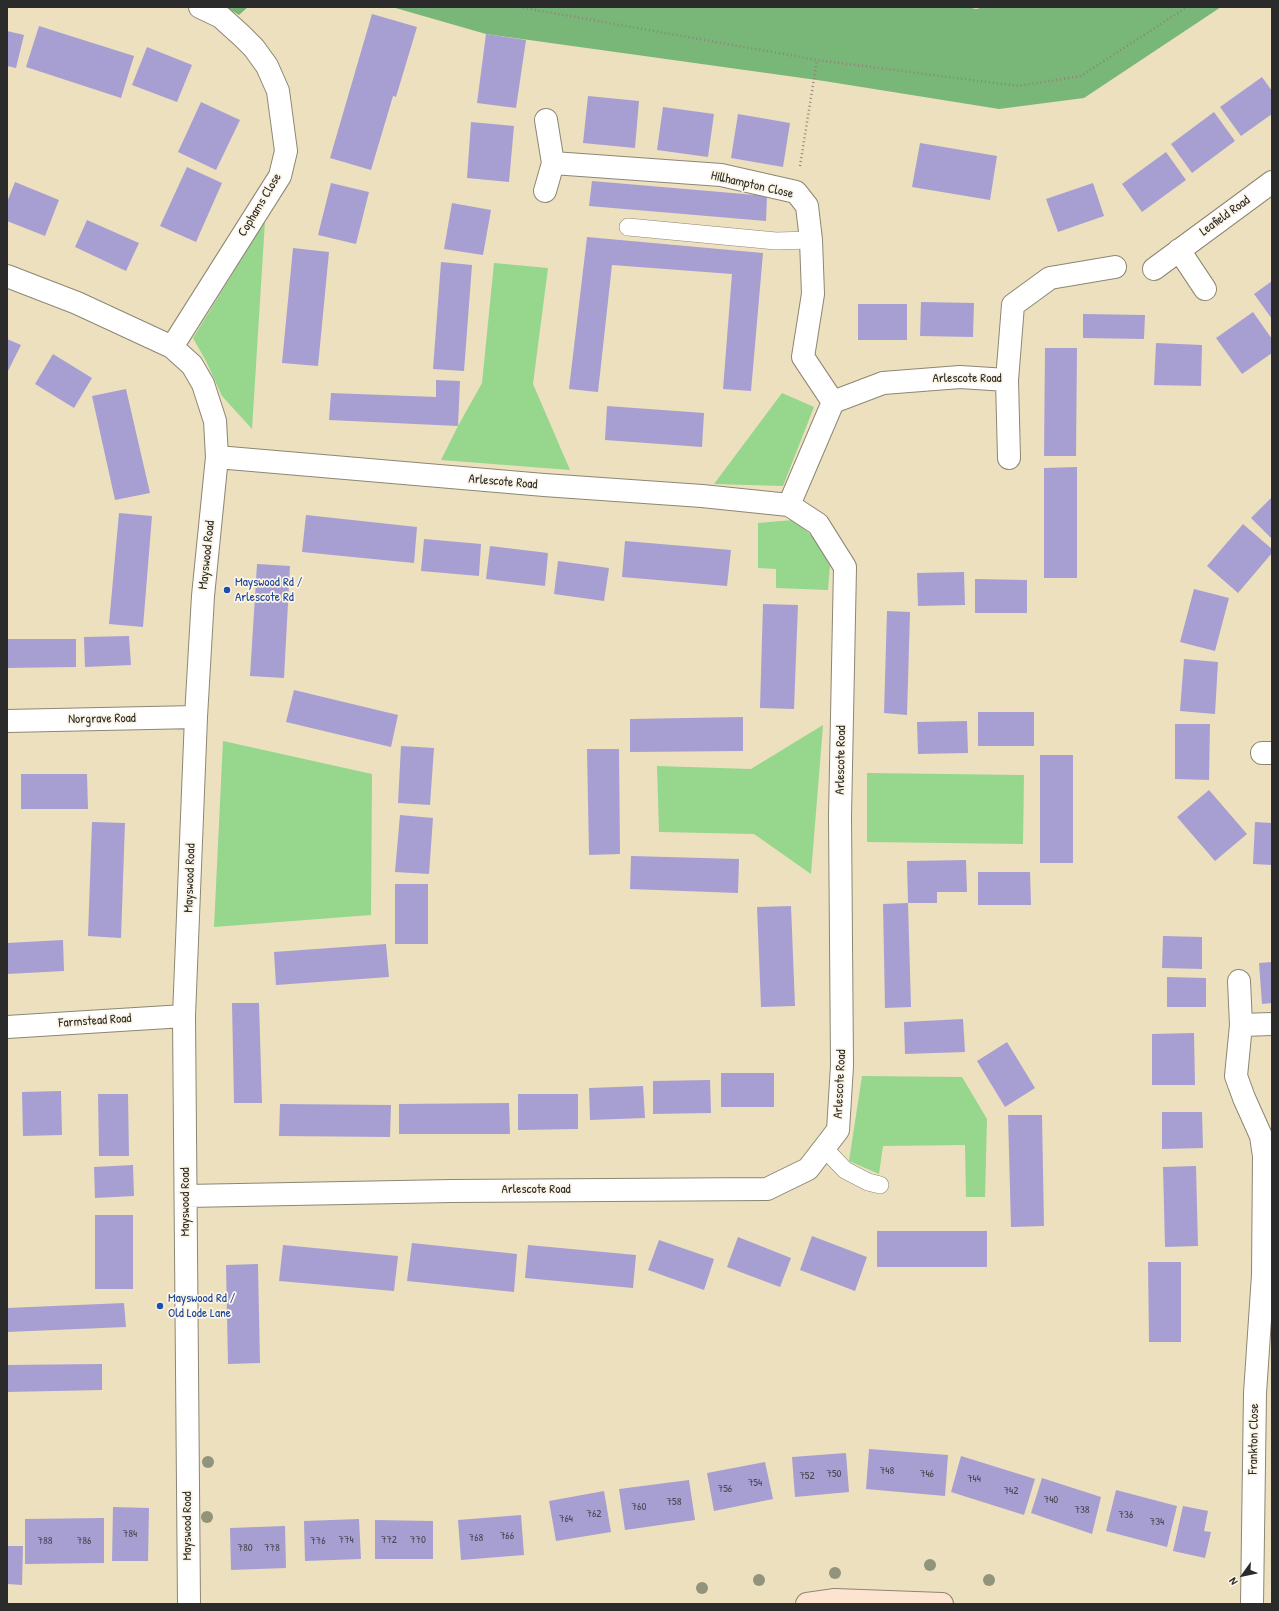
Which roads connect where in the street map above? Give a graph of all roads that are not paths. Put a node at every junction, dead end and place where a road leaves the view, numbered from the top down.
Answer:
1 (200, 7) edge
2 (546, 120) dead end
3 (553, 163) junction
4 (1272, 182) edge
5 (544, 191) dead end
6 (628, 227) dead end
7 (811, 240) junction
8 (1179, 250) junction
9 (1115, 267) dead end
10 (1154, 269) dead end
11 (7, 276) edge
12 (1205, 289) dead end
13 (172, 346) junction
14 (1007, 380) junction
15 (833, 402) junction
16 (217, 457) junction
17 (1009, 458) dead end
18 (789, 506) junction
19 (196, 717) junction
20 (7, 721) edge
21 (1239, 981) dead end
22 (184, 1016) junction
23 (1272, 1024) edge
24 (1241, 1025) junction
25 (7, 1027) edge
26 (824, 1148) junction
27 (880, 1185) dead end
28 (186, 1196) junction
29 (1267, 1275) edge
30 (189, 1604) edge
31 (807, 1604) edge
32 (942, 1604) edge
33 (1252, 1604) edge

1 - 13 street, Cophams Close
2 - 3 street
3 - 5 street
3 - 7 street, Hillhampton Close
4 - 8 street, Leafield Road
6 - 7 lane
7 - 15 street, Hillhampton Close
8 - 10 street, Leafield Road
8 - 12 street
9 - 14 street, Arlescote Road
11 - 13 street, Mayswood Road
13 - 16 street, Mayswood Road
14 - 15 street, Arlescote Road
14 - 17 street
15 - 18 street
16 - 18 street, Arlescote Road
16 - 19 street, Mayswood Road
18 - 26 street, Arlescote Road
19 - 20 street, Norgrave Road
19 - 22 street, Mayswood Road
21 - 24 street, Frankton Close
22 - 25 street, Farmstead Road
22 - 28 street, Mayswood Road
23 - 24 street
24 - 29 street, Frankton Close
26 - 27 lane
26 - 28 street, Arlescote Road
28 - 30 street, Mayswood Road
29 - 33 street, Frankton Close
31 - 32 street

